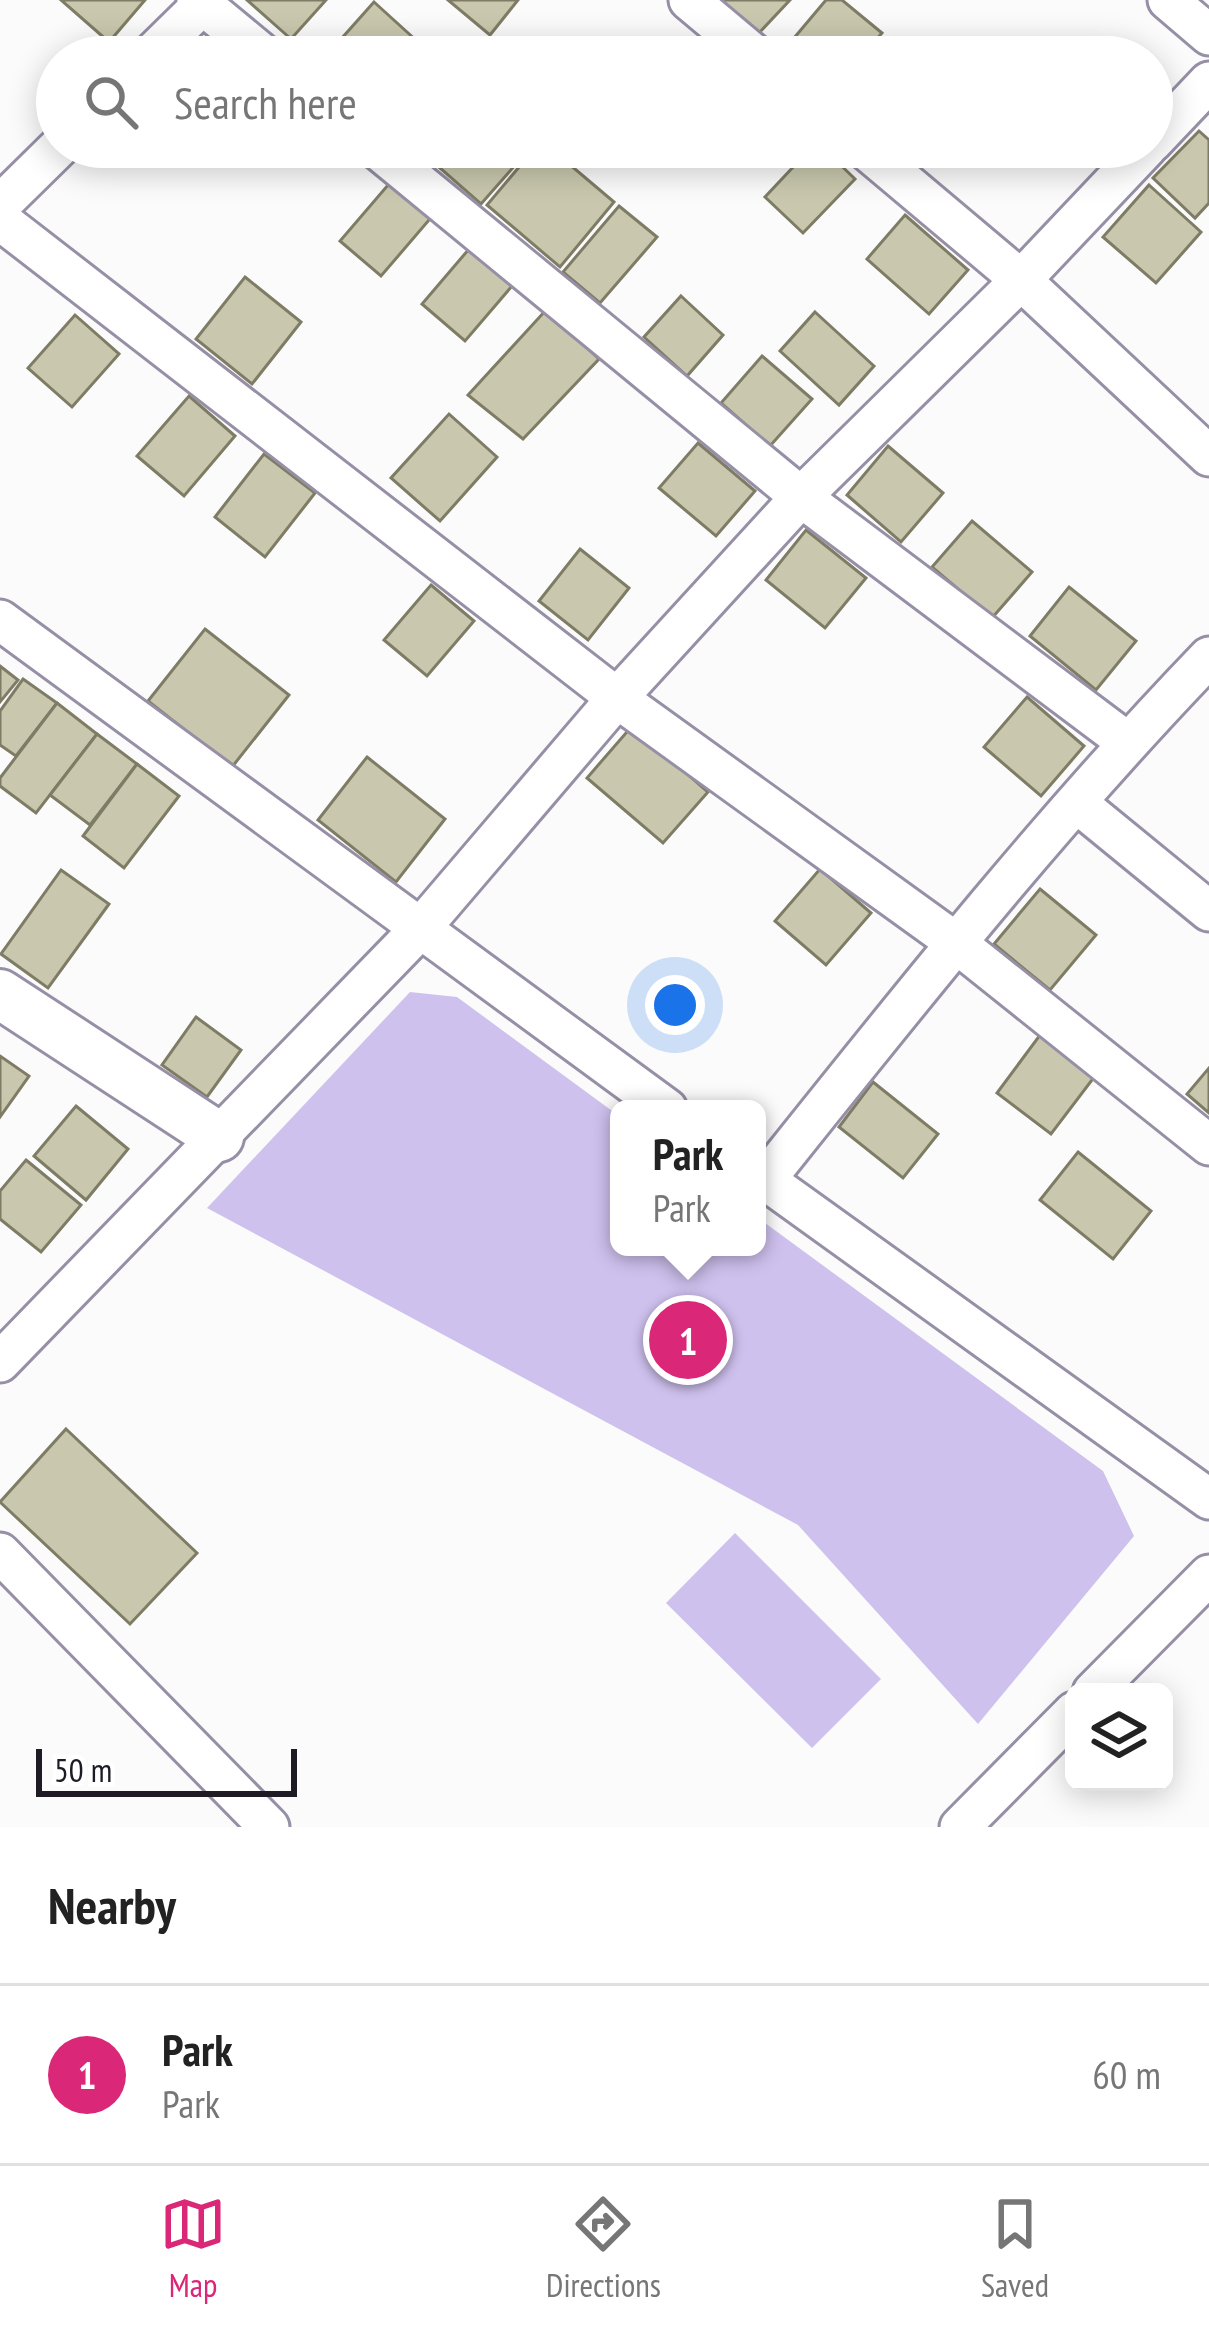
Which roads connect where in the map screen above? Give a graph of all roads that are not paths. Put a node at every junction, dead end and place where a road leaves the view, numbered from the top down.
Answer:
1 (689, 0) edge
2 (1168, 0) edge
3 (202, 2) edge
4 (1209, 35) edge
5 (169, 36) edge
6 (242, 36) edge
7 (732, 36) edge
8 (1209, 82) edge
9 (1173, 120) edge
10 (38, 168) edge
11 (401, 168) edge
12 (888, 168) edge
13 (1127, 168) edge
14 (0, 205) edge
15 (0, 220) edge
16 (1021, 280) junction
17 (1209, 456) edge
18 (801, 497) junction
19 (0, 620) edge
20 (1209, 657) edge
21 (617, 698) junction
22 (1127, 742) junction
23 (1078, 802) junction
24 (1209, 911) edge
25 (419, 930) junction
26 (955, 942) junction
27 (0, 994) edge
28 (655, 1100) edge
29 (219, 1137) junction
30 (1209, 1144) edge
31 (766, 1172) edge
32 (766, 1182) edge
33 (0, 1362) edge
34 (1209, 1499) edge
35 (0, 1552) edge
36 (1209, 1575) edge
37 (1102, 1683) edge
38 (1065, 1721) edge
39 (269, 1827) edge
40 (960, 1827) edge

1 - 7 street
2 - 4 street
3 - 5 street
3 - 6 street
8 - 9 street
10 - 14 street
11 - 18 street
12 - 16 street
13 - 16 street
15 - 21 street
16 - 17 street
16 - 18 street
18 - 21 street
18 - 22 street
19 - 25 street
20 - 22 street
21 - 25 street
21 - 26 street
22 - 23 street
23 - 24 street
23 - 26 street
25 - 28 street
25 - 29 street
26 - 30 street
26 - 31 street
27 - 29 street
29 - 33 street
32 - 34 street
35 - 39 street
36 - 37 street
38 - 40 street

